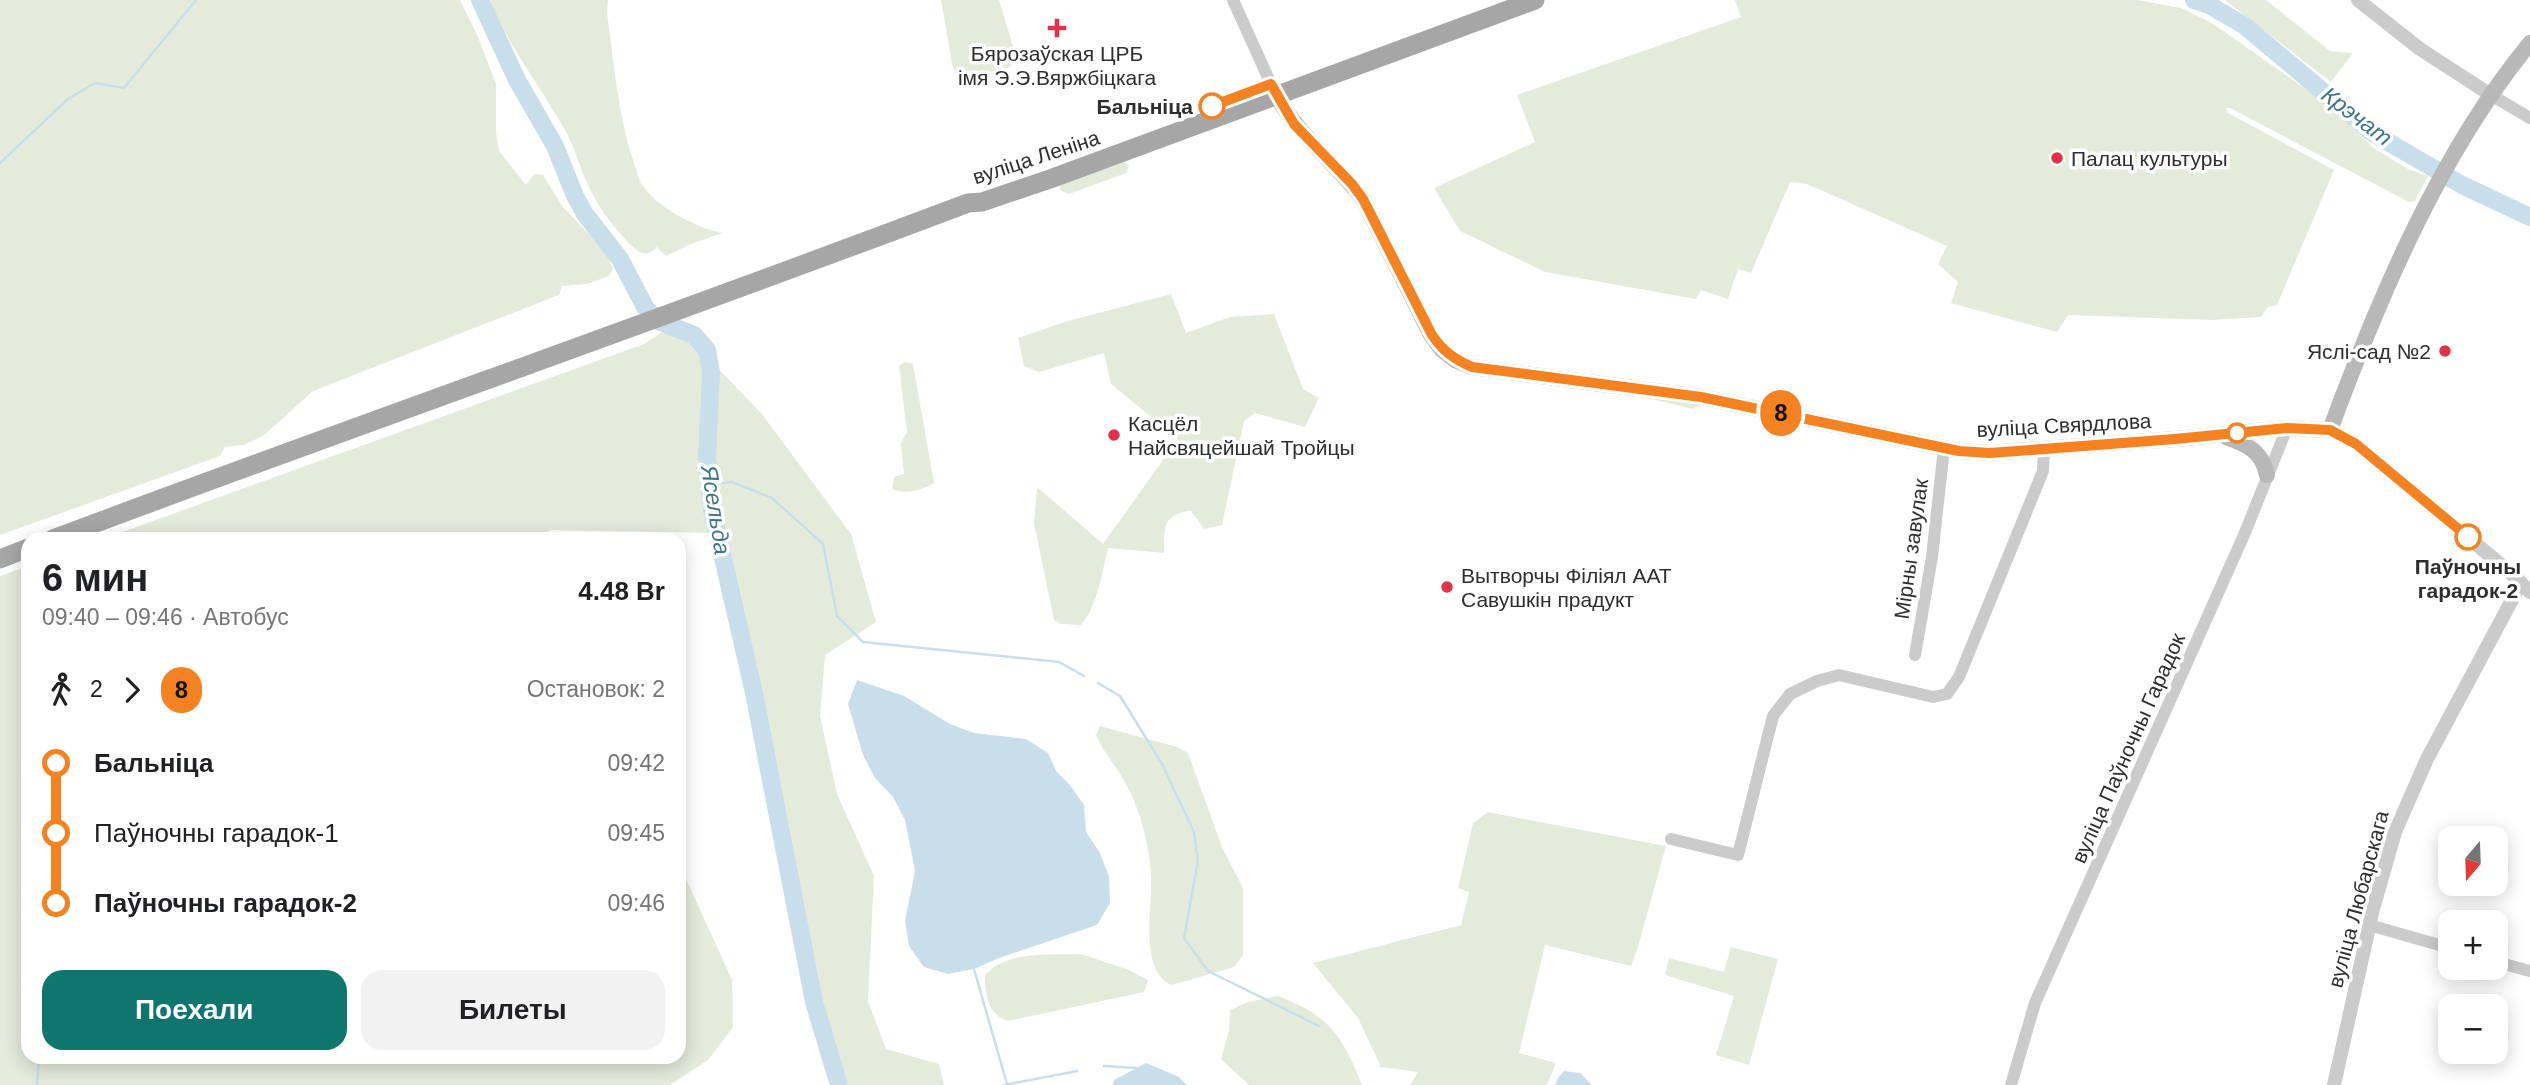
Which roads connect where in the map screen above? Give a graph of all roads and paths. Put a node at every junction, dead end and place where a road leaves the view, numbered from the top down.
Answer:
1 (1233, 0) edge
2 (1500, 0) edge
3 (1535, 0) edge
4 (2358, 0) edge
5 (2530, 43) edge
6 (1274, 89) junction
7 (2491, 95) junction
8 (2530, 118) edge
9 (2287, 428) junction
10 (2330, 430) junction
11 (2221, 435) junction
12 (1944, 448) junction
13 (2044, 449) junction
14 (2267, 475) junction
15 (72, 532) edge
16 (21, 551) edge
17 (0, 559) edge
18 (2526, 587) edge
19 (1915, 654) dead end
20 (1671, 839) dead end
21 (2369, 925) junction
22 (2438, 945) edge
23 (2508, 965) edge
24 (2530, 971) edge
25 (2011, 1085) edge
26 (2334, 1085) edge

1 - 6 street
2 - 6 main road, вуліца Леніна
3 - 6 main road, вуліца Леніна
4 - 7 street
5 - 7 main road
6 - 12 main road, вуліца Свярдлова
6 - 15 main road, вуліца Леніна
7 - 8 street
7 - 10 main road
9 - 10 main road, вуліца Свярдлова
9 - 11 main road, вуліца Свярдлова
9 - 14 street, вуліца Паўночны Гарадок
10 - 18 street, вуліца Свярдлова
11 - 13 main road, вуліца Свярдлова
11 - 14 main road
12 - 13 main road, вуліца Свярдлова
12 - 19 street, Мірны завулак
13 - 20 street
14 - 25 street, вуліца Паўночны Гарадок
16 - 17 main road
18 - 21 street, вуліца Любарскага
21 - 22 street
21 - 26 street, вуліца Любарскага
23 - 24 street

